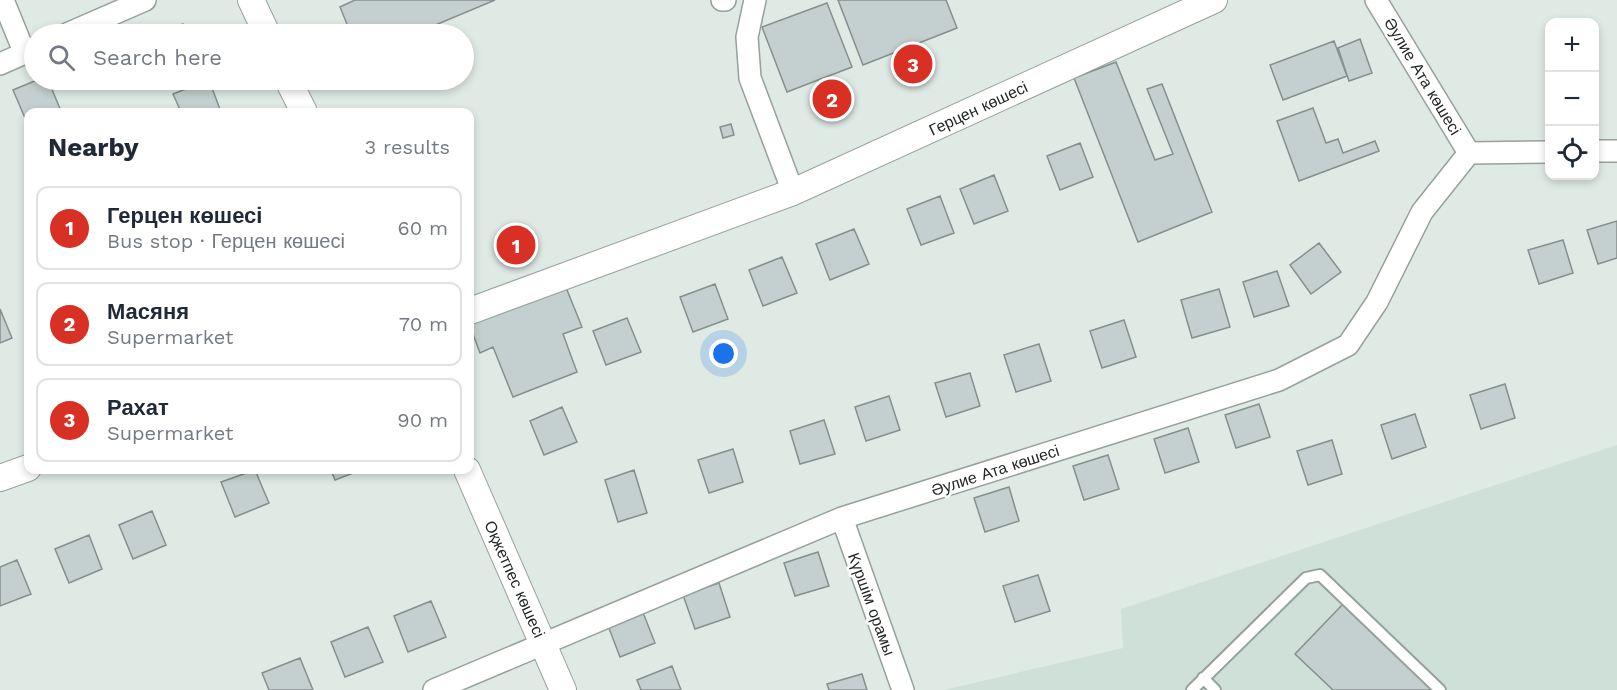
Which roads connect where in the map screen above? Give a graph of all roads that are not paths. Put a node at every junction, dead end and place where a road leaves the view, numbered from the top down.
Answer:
1 (3, 0) edge
2 (145, 0) edge
3 (251, 0) edge
4 (755, 0) edge
5 (1214, 0) edge
6 (1376, 0) edge
7 (90, 24) edge
8 (262, 24) edge
9 (24, 40) edge
10 (24, 54) edge
11 (0, 64) edge
12 (293, 90) edge
13 (302, 108) edge
14 (1599, 151) edge
15 (1617, 151) edge
16 (1545, 152) edge
17 (1469, 153) junction
18 (793, 192) junction
19 (474, 310) edge
20 (24, 469) edge
21 (469, 474) edge
22 (0, 477) edge
23 (842, 518) junction
24 (544, 644) junction
25 (1203, 678) junction
26 (434, 690) edge
27 (563, 690) edge
28 (903, 690) edge
29 (1192, 690) edge
30 (1215, 690) edge
31 (1440, 690) edge

1 - 9 street
2 - 7 street
3 - 8 street
4 - 18 street
5 - 18 street, Герцен көшесі
6 - 17 street, Әулие Ата көшесі
10 - 11 street
12 - 13 street
14 - 15 street
16 - 17 street, Әулие Ата көшесі
17 - 23 street, Әулие Ата көшесі
18 - 19 street, Герцен көшесі
20 - 22 street
21 - 24 street, Оқжетпес көшесі
23 - 24 street, Әулие Ата көшесі
23 - 28 street, Күршім орамы
24 - 26 street, Әулие Ата көшесі
24 - 27 street, Оқжетпес көшесі
25 - 29 lane
25 - 30 lane
25 - 31 lane

